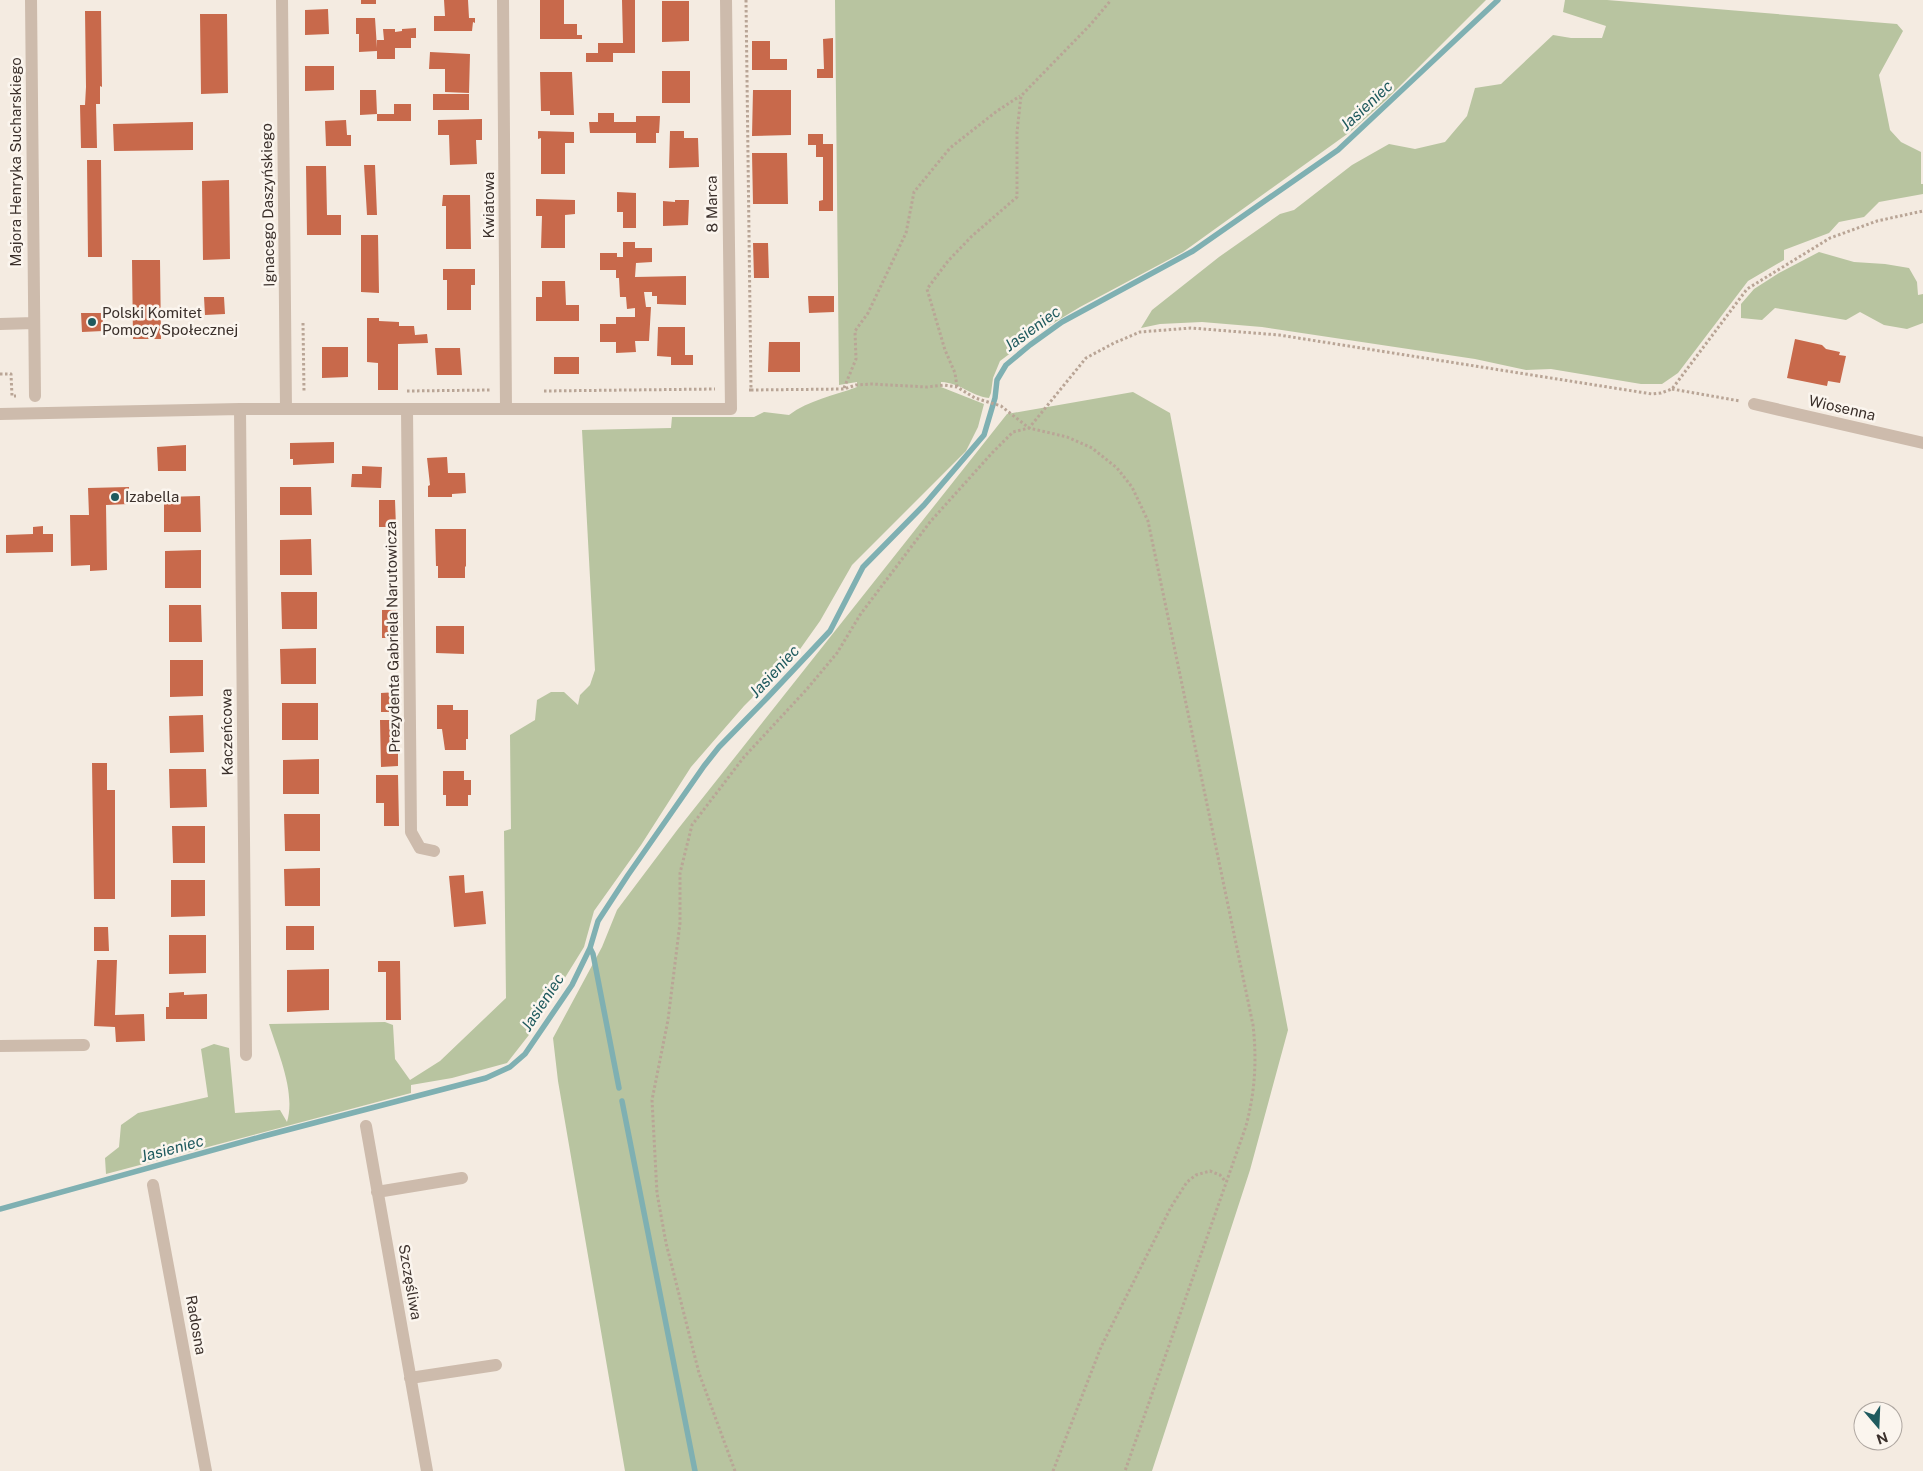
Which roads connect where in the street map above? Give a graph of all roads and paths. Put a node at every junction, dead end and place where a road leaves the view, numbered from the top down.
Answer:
1 (31, 0) edge
2 (282, 0) edge
3 (503, 0) edge
4 (726, 0) edge
5 (1111, 0) edge
6 (1021, 96) junction
7 (1923, 211) edge
8 (34, 323) junction
9 (0, 324) edge
10 (957, 387) junction
11 (1672, 388) junction
12 (844, 389) junction
13 (751, 390) dead end
14 (35, 396) dead end
15 (1754, 404) joint
16 (240, 409) junction
17 (286, 409) junction
18 (407, 409) junction
19 (506, 409) junction
20 (0, 414) edge
21 (1029, 428) junction
22 (1923, 443) edge
23 (434, 851) dead end
24 (84, 1044) dead end
25 (0, 1046) edge
26 (246, 1055) dead end
27 (366, 1126) dead end
28 (462, 1178) dead end
29 (1226, 1183) junction
30 (153, 1184) dead end
31 (377, 1192) junction
32 (496, 1365) dead end
33 (410, 1378) junction
34 (206, 1471) edge
35 (427, 1471) edge
36 (735, 1471) edge
37 (1053, 1471) edge
38 (1124, 1471) edge

1 - 8 street, Majora Henryka Sucharskiego
2 - 17 street, Ignacego Daszyńskiego
3 - 19 street, Kwiatowa
4 - 19 street, 8 Marca
5 - 6 path
6 - 10 path
6 - 12 path
7 - 11 path
8 - 9 street
8 - 14 street, Majora Henryka Sucharskiego
10 - 12 path
10 - 21 path
11 - 15 path
11 - 21 path
12 - 13 path
15 - 22 street, Wiosenna
16 - 17 street
16 - 20 street
16 - 26 street, Kaczeńcowa
17 - 18 street
18 - 19 street
18 - 23 street, Prezydenta Gabriela Narutowicza
21 - 29 path
21 - 36 path
24 - 25 street
27 - 31 street, Szczęśliwa
28 - 31 street
29 - 37 path
29 - 38 path
30 - 34 street, Radosna
31 - 33 street, Szczęśliwa
32 - 33 street
33 - 35 street, Szczęśliwa

